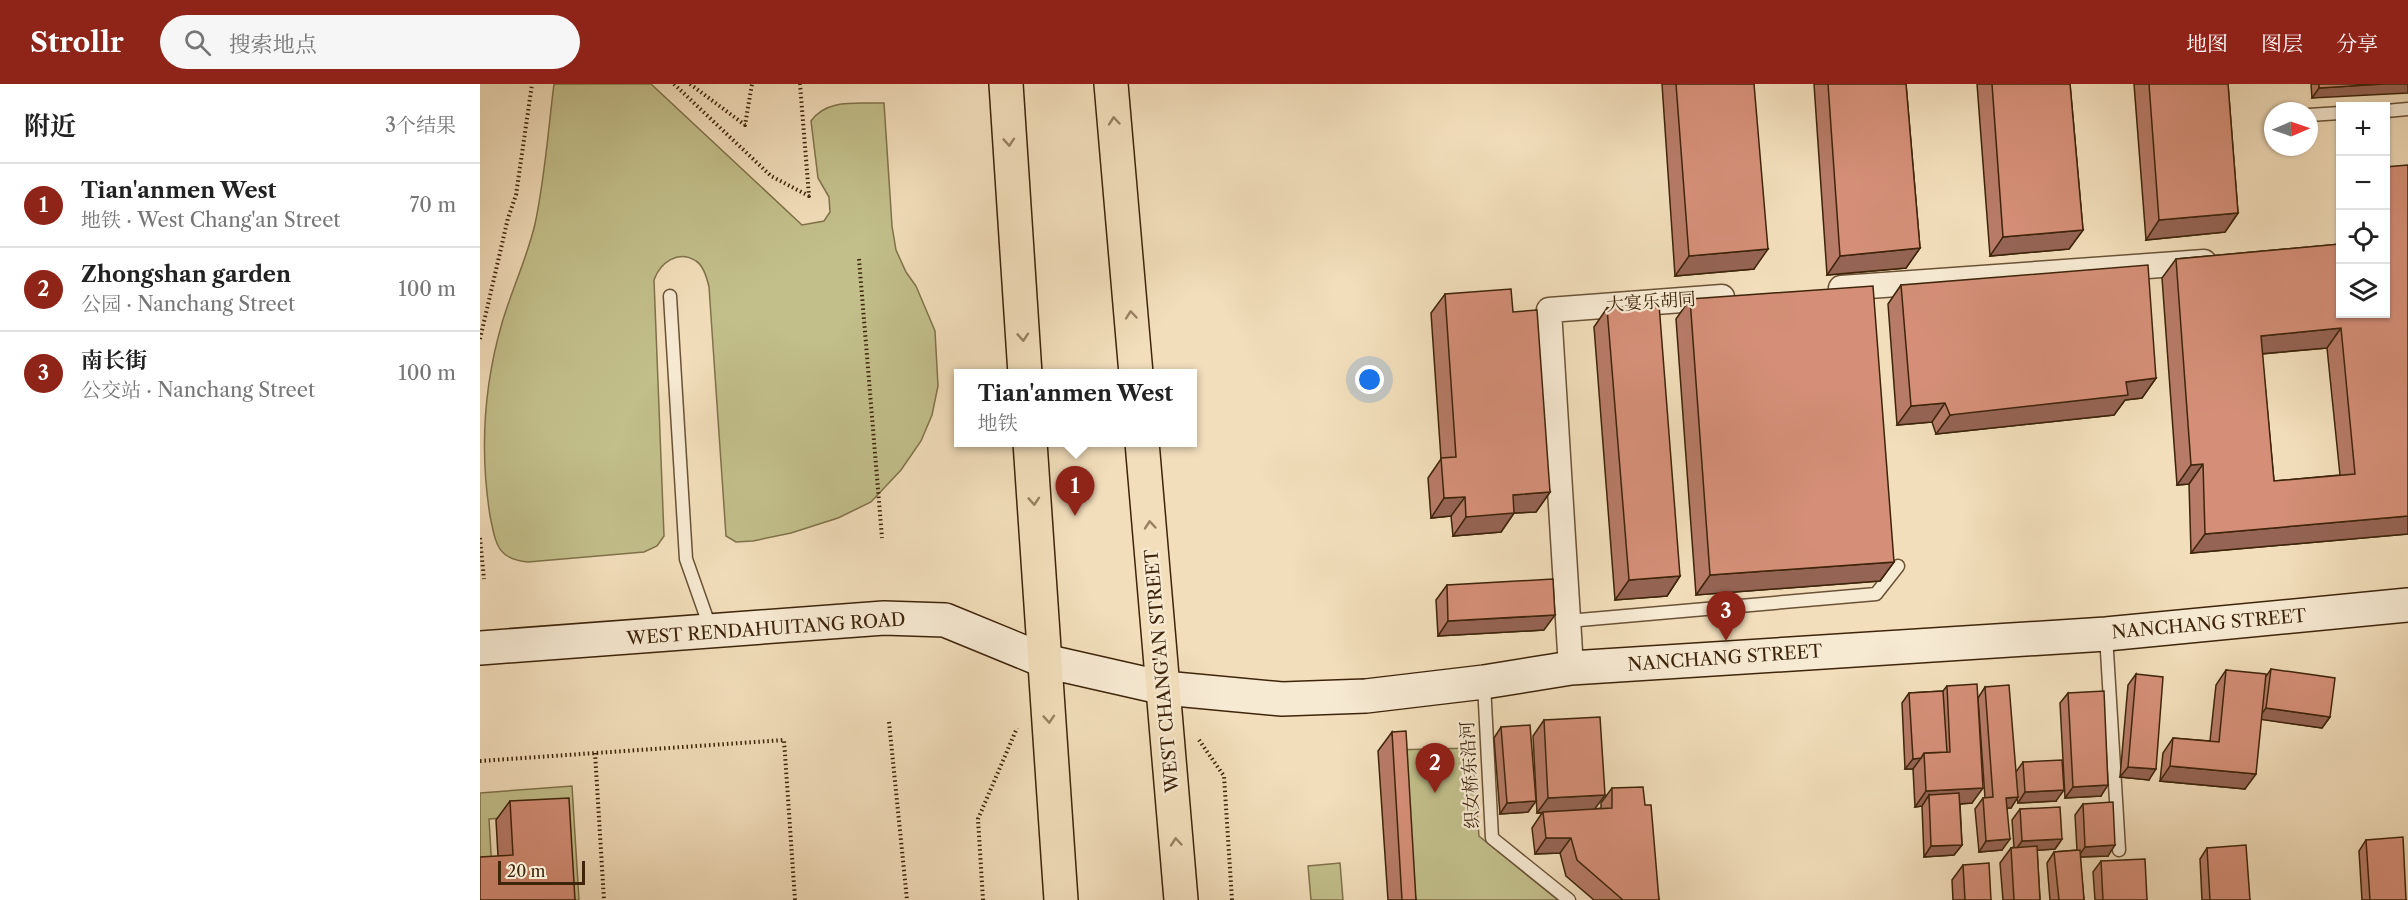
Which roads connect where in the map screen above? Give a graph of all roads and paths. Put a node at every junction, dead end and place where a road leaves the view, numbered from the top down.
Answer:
1 (532, 84) edge
2 (674, 84) edge
3 (690, 84) edge
4 (752, 84) edge
5 (800, 84) edge
6 (1006, 84) edge
7 (1111, 84) edge
8 (2408, 110) edge
9 (2390, 111) edge
10 (2336, 113) edge
11 (2318, 114) edge
12 (859, 259) dead end
13 (2231, 260) edge
14 (1823, 290) edge
15 (670, 296) dead end
16 (1740, 296) edge
17 (480, 339) edge
18 (1025, 369) edge
19 (1136, 369) edge
20 (1030, 447) edge
21 (1142, 447) edge
22 (480, 538) edge
23 (882, 538) dead end
24 (1898, 566) dead end
25 (484, 579) dead end
26 (2408, 605) edge
27 (1568, 621) junction
28 (711, 632) junction
29 (2106, 634) junction
30 (480, 648) edge
31 (1045, 661) junction
32 (1571, 668) junction
33 (1484, 682) junction
34 (1164, 688) junction
35 (889, 722) dead end
36 (1018, 724) dead end
37 (1197, 737) dead end
38 (595, 753) junction
39 (480, 761) edge
40 (2119, 850) dead end
41 (604, 900) edge
42 (795, 900) edge
43 (907, 900) edge
44 (983, 900) edge
45 (1061, 900) edge
46 (1181, 900) edge
47 (1232, 900) edge
48 (1569, 900) edge

1 - 17 path
2 - 5 path
3 - 4 path
6 -> 18 highway
19 -> 7 highway
8 - 9 lane
10 - 11 lane
12 - 23 path
13 - 14 street
15 - 28 lane
16 - 27 street, 大宴乐胡同
20 -> 31 highway
34 -> 21 highway, WEST CHANG'AN STREET
22 - 25 path
24 - 27 lane
26 - 29 street, NANCHANG STREET
27 - 32 street, 大宴乐胡同
28 - 30 street, WEST RENDAHUITANG ROAD
28 - 31 street, WEST RENDAHUITANG ROAD
29 - 32 street, NANCHANG STREET
29 - 40 lane
31 - 34 street, NANCHANG STREET
31 -> 45 highway
32 - 33 street, NANCHANG STREET
33 - 34 street, NANCHANG STREET
33 - 48 lane, 织女桥东沿河
46 -> 34 highway, WEST CHANG'AN STREET
35 - 43 path
36 - 44 path
37 - 47 path
38 - 39 path
38 - 41 path
38 - 42 path

